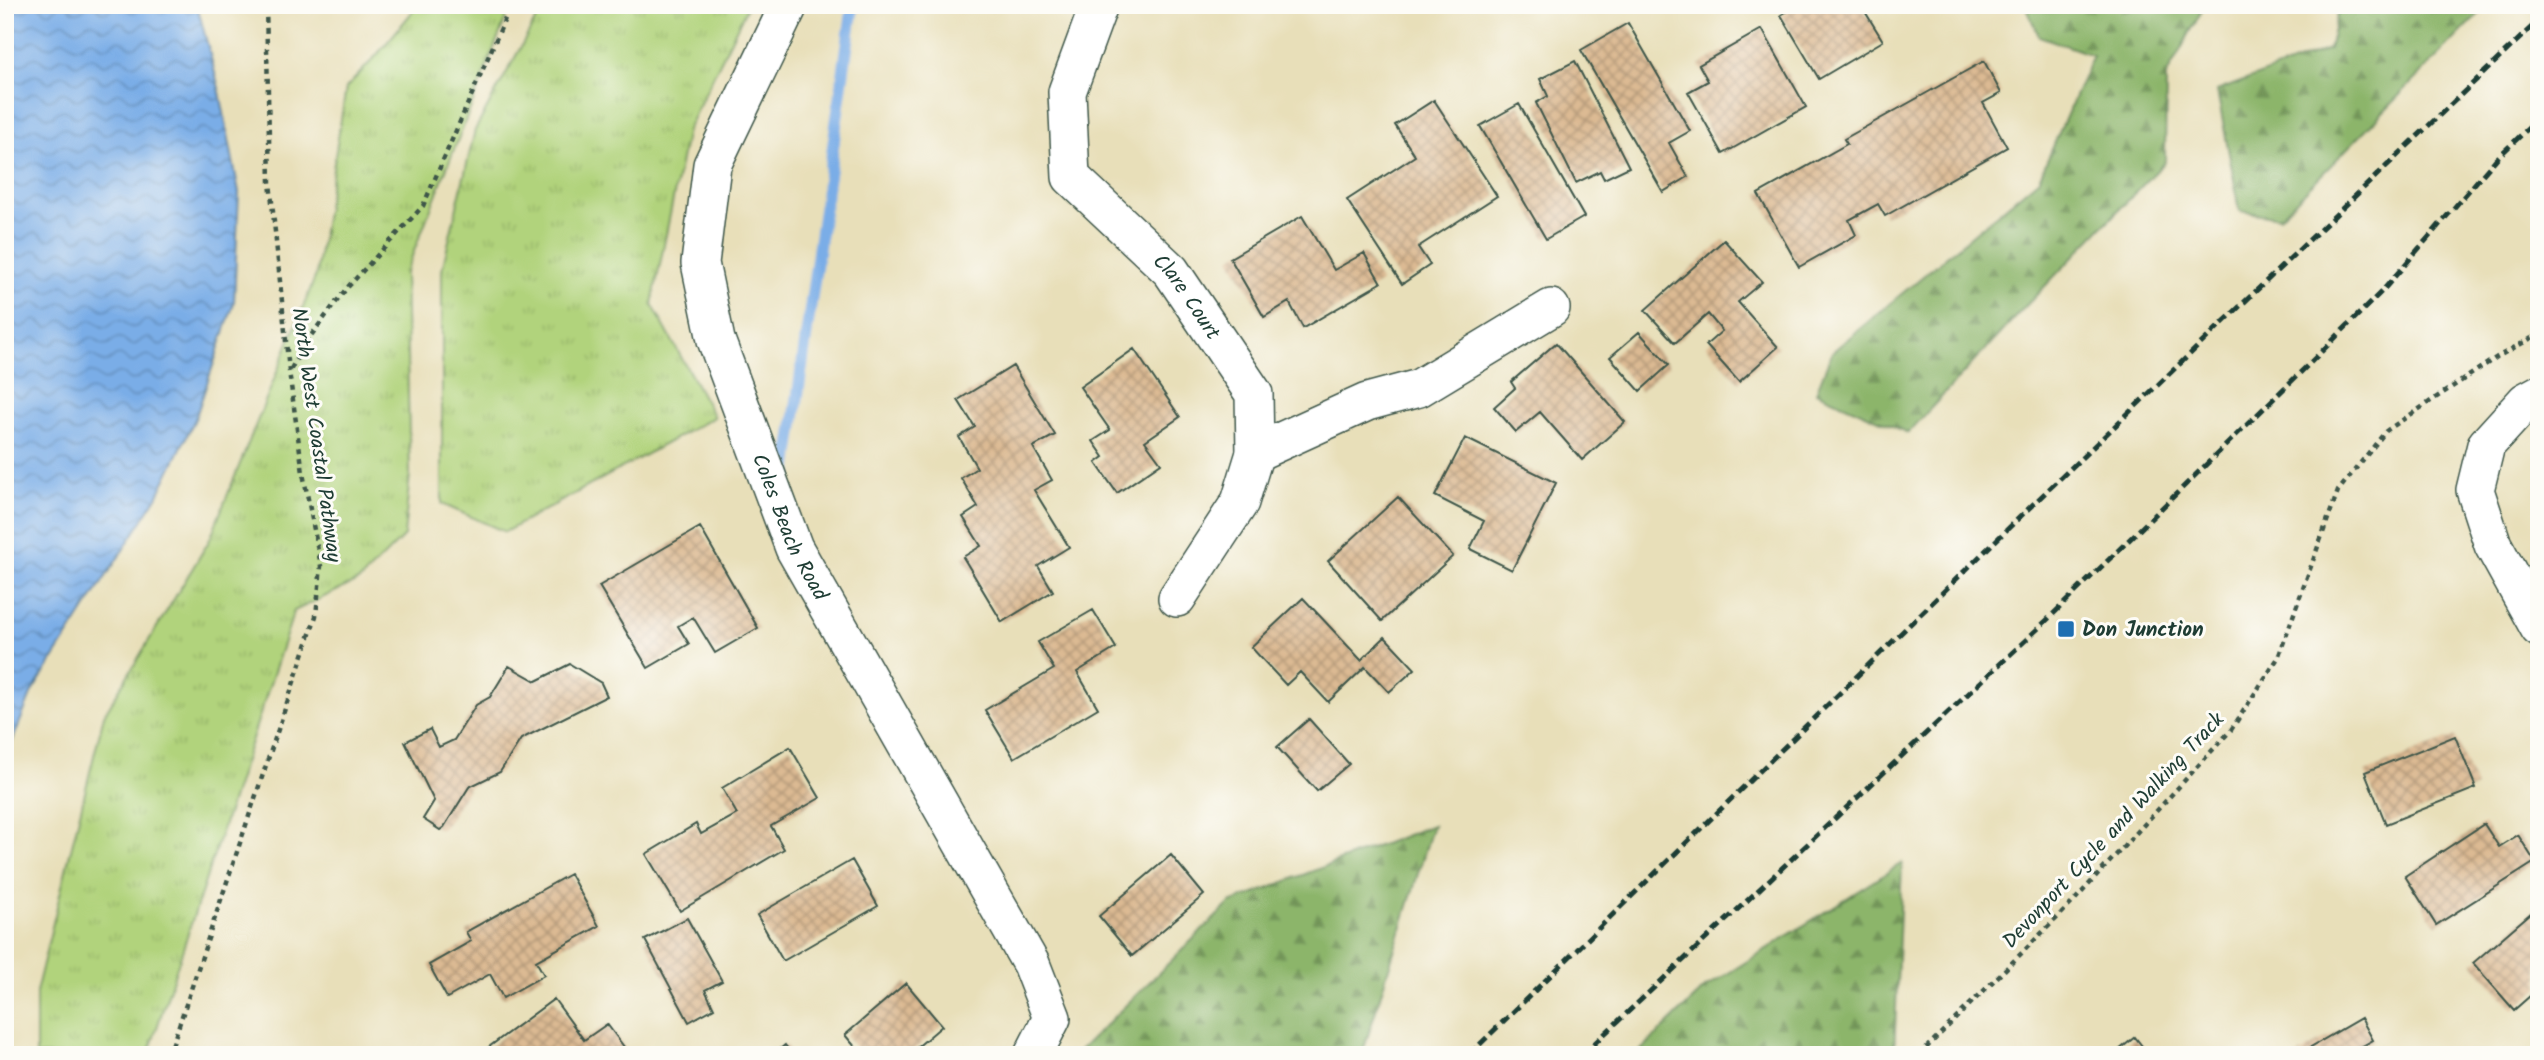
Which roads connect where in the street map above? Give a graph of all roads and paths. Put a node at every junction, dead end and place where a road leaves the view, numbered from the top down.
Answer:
1 (266, 5) edge
2 (511, 5) edge
3 (789, 5) edge
4 (1099, 5) edge
5 (1552, 308) dead end
6 (2539, 334) edge
7 (289, 371) junction
8 (2539, 394) edge
9 (1255, 453) junction
10 (1177, 598) dead end
11 (2539, 628) edge
12 (169, 1055) edge
13 (1033, 1055) edge
14 (1919, 1055) edge

1 - 7 path, North West Coastal Pathway
2 - 7 path
3 - 13 street, Coles Beach Road
4 - 9 street, Clare Court
5 - 9 street
6 - 14 path, Devonport Cycle and Walking Track
7 - 12 path, North West Coastal Pathway
8 - 11 street
9 - 10 street, Clare Court

